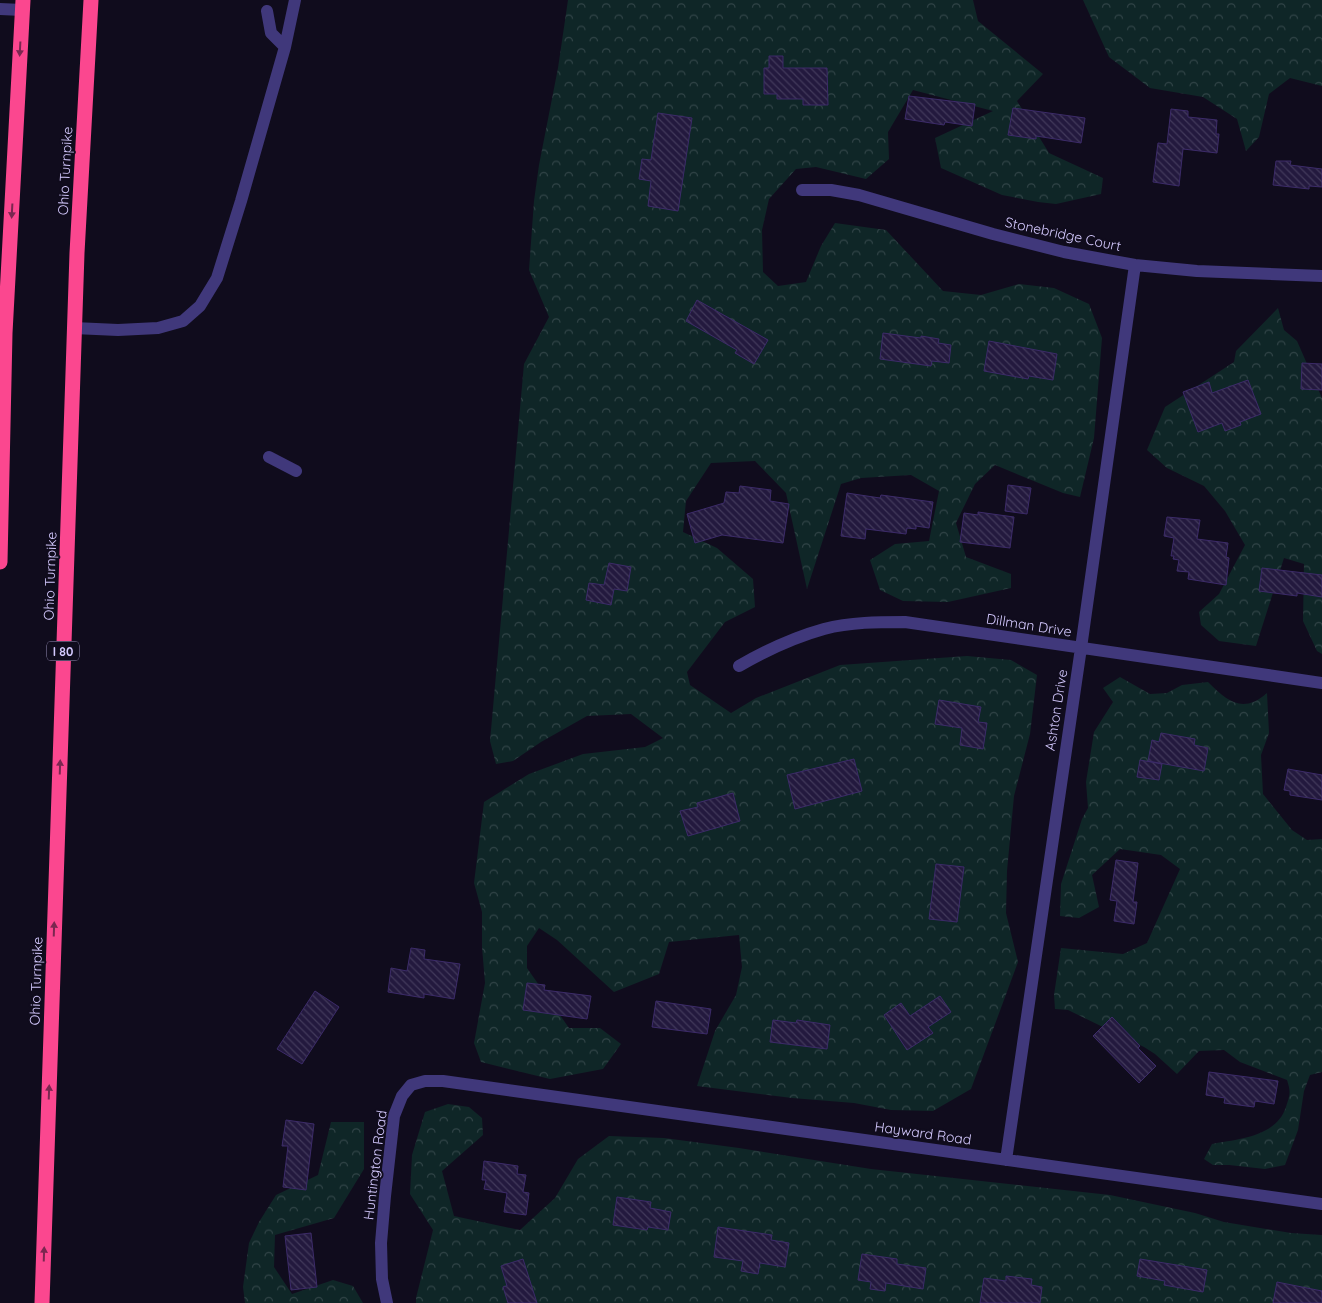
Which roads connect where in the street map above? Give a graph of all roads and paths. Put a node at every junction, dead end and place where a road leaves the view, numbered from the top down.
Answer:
1 (91, 0) edge
2 (295, 0) edge
3 (22, 5) edge
4 (0, 9) edge
5 (267, 11) dead end
6 (285, 47) junction
7 (802, 190) dead end
8 (1135, 265) junction
9 (1322, 276) edge
10 (74, 328) junction
11 (269, 457) dead end
12 (296, 471) dead end
13 (0, 562) edge
14 (1081, 648) junction
15 (739, 666) dead end
16 (1322, 682) edge
17 (520, 1092) joint
18 (1006, 1160) junction
19 (1322, 1204) edge
20 (42, 1303) edge
21 (387, 1303) edge

1 - 10 highway, Ohio Turnpike / I 80
2 - 6 street
3 - 4 street
3 -> 13 highway
5 - 6 street
6 - 10 street
7 - 8 street, Stonebridge Court
8 - 9 street, Stonebridge Court
8 - 14 street, Ashton Drive
20 -> 10 highway, Ohio Turnpike / I 80
11 - 12 street
14 - 15 street, Dillman Drive
14 - 16 street, Dillman Drive
14 - 18 street, Ashton Drive
17 - 18 street, Hayward Road
17 - 21 street, Huntington Road
18 - 19 street, Hayward Road

